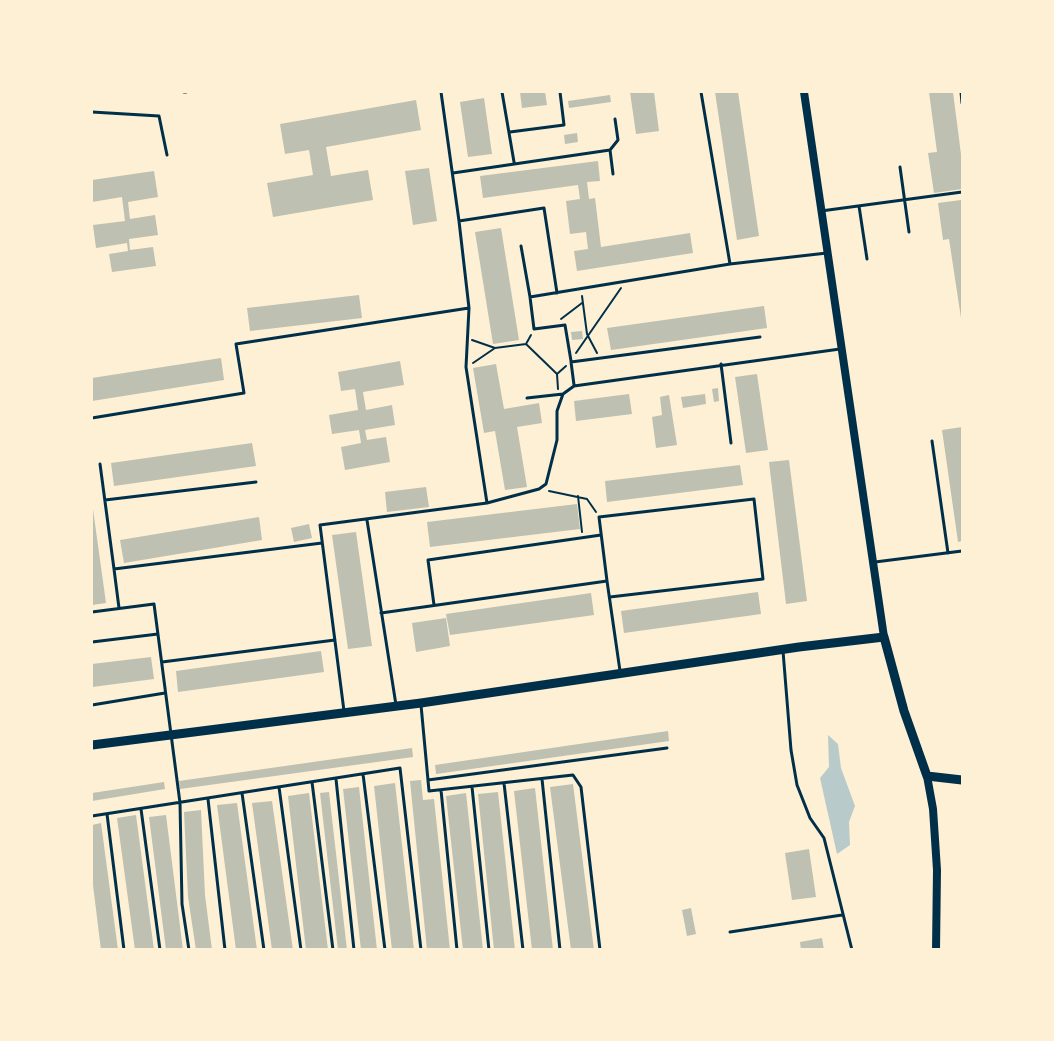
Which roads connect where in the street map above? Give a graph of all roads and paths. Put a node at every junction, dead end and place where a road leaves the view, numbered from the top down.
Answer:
1 (441, 92) edge
2 (502, 92) edge
3 (560, 92) edge
4 (701, 92) edge
5 (804, 92) edge
6 (961, 92) edge
7 (963, 102) edge
8 (92, 112) edge
9 (615, 119) dead end
10 (510, 132) junction
11 (610, 150) junction
12 (167, 155) dead end
13 (514, 162) junction
14 (900, 167) dead end
15 (453, 173) junction
16 (614, 174) dead end
17 (963, 192) edge
18 (904, 201) junction
19 (859, 206) junction
20 (821, 211) junction
21 (459, 221) junction
22 (909, 232) dead end
23 (521, 246) dead end
24 (827, 253) junction
25 (867, 259) dead end
26 (729, 264) junction
27 (626, 281) junction
28 (581, 289) junction
29 (557, 293) junction
30 (530, 297) junction
31 (583, 302) junction
32 (469, 308) junction
33 (549, 327) junction
34 (534, 329) junction
35 (587, 334) junction
36 (760, 337) dead end
37 (467, 338) junction
38 (526, 344) junction
39 (495, 348) junction
40 (840, 349) junction
41 (600, 358) junction
42 (571, 362) junction
43 (721, 364) junction
44 (466, 367) junction
45 (557, 374) junction
46 (574, 386) junction
47 (561, 394) junction
48 (527, 398) dead end
49 (92, 418) edge
50 (932, 441) dead end
51 (730, 443) dead end
52 (100, 464) dead end
53 (256, 482) dead end
54 (539, 489) junction
55 (578, 496) junction
56 (105, 500) junction
57 (487, 503) junction
58 (599, 517) junction
59 (367, 520) junction
60 (601, 535) junction
61 (583, 538) junction
62 (322, 543) junction
63 (963, 551) edge
64 (948, 553) junction
65 (872, 563) junction
66 (114, 569) junction
67 (607, 580) junction
68 (610, 597) junction
69 (434, 606) junction
70 (119, 608) junction
71 (92, 612) edge
72 (381, 613) junction
73 (158, 634) junction
74 (884, 638) junction
75 (335, 640) junction
76 (92, 642) edge
77 (783, 650) junction
78 (162, 662) junction
79 (621, 674) junction
80 (165, 693) junction
81 (421, 703) junction
82 (92, 705) edge
83 (397, 706) junction
84 (344, 713) junction
85 (171, 734) junction
86 (92, 745) edge
87 (667, 748) dead end
88 (363, 774) junction
89 (927, 776) junction
90 (336, 779) junction
91 (542, 779) junction
92 (428, 780) junction
93 (963, 780) edge
94 (312, 782) junction
95 (504, 783) junction
96 (472, 787) junction
97 (279, 788) junction
98 (441, 790) junction
99 (242, 793) junction
100 (208, 799) junction
101 (180, 803) junction
102 (141, 809) junction
103 (107, 814) junction
104 (92, 816) edge
105 (842, 915) junction
106 (729, 932) dead end
107 (124, 950) edge
108 (160, 950) edge
109 (189, 950) edge
110 (225, 950) edge
111 (264, 950) edge
112 (300, 950) edge
113 (333, 950) edge
114 (354, 950) edge
115 (385, 950) edge
116 (421, 950) edge
117 (457, 950) edge
118 (489, 950) edge
119 (523, 950) edge
120 (560, 950) edge
121 (600, 950) edge
122 (852, 950) edge
123 (936, 950) edge

1 - 15 lane
2 - 10 lane
3 - 10 lane
4 - 26 lane
5 - 20 street
6 - 7 lane
8 - 12 lane
9 - 11 lane
10 - 13 lane
11 - 13 lane
11 - 16 lane
13 - 15 lane
14 - 18 lane
15 - 21 lane
17 - 18 lane
18 - 19 lane
18 - 22 lane
19 - 20 lane
19 - 25 lane
20 - 24 street
21 - 29 lane
21 - 32 lane
23 - 30 lane
24 - 26 lane
24 - 40 street
26 - 27 lane
27 - 28 lane
27 - 35 path
28 - 29 lane
28 - 31 path
29 - 30 lane
30 - 34 lane
31 - 33 path
31 - 35 path
32 - 37 lane
32 - 49 lane
33 - 34 lane
33 - 42 lane
34 - 38 path
35 - 41 path
35 - 42 path
36 - 41 lane
37 - 39 path
37 - 44 lane
38 - 39 path
38 - 45 path
39 - 44 path
40 - 43 lane
40 - 65 street
41 - 42 lane
42 - 45 path
42 - 46 lane
43 - 46 lane
43 - 51 lane
44 - 57 lane
45 - 47 path
46 - 47 lane
47 - 48 lane
47 - 54 lane
50 - 64 lane
52 - 56 lane
53 - 56 lane
54 - 55 path
54 - 57 lane
55 - 58 path
55 - 61 path
56 - 66 lane
57 - 59 lane
58 - 60 lane
58 - 68 lane
59 - 62 lane
59 - 72 lane
60 - 61 lane
60 - 67 lane
61 - 69 lane
62 - 66 lane
62 - 75 lane
63 - 64 lane
64 - 65 lane
65 - 74 street
66 - 70 lane
67 - 68 lane
67 - 69 lane
68 - 79 lane
69 - 72 lane
70 - 71 lane
70 - 73 lane
72 - 83 lane
73 - 76 lane
73 - 78 lane
74 - 77 main road
74 - 89 main road
75 - 78 lane
75 - 84 lane
77 - 79 main road
77 - 105 lane
78 - 80 lane
79 - 81 main road
80 - 82 lane
80 - 85 lane
81 - 83 main road
81 - 92 lane
83 - 84 main road
84 - 85 main road
85 - 86 main road
85 - 101 lane
87 - 92 lane
88 - 90 lane
88 - 115 lane
88 - 116 lane
89 - 93 main road
89 - 123 street
90 - 94 lane
90 - 114 lane
91 - 95 lane
91 - 120 lane
91 - 121 lane
92 - 98 lane
94 - 97 lane
94 - 113 lane
95 - 96 lane
95 - 119 lane
96 - 98 lane
96 - 118 lane
97 - 99 lane
97 - 112 lane
98 - 117 lane
99 - 100 lane
99 - 111 lane
100 - 101 lane
100 - 110 lane
101 - 102 lane
101 - 109 lane
102 - 103 lane
102 - 108 lane
103 - 104 lane
103 - 107 lane
105 - 106 lane
105 - 122 lane

